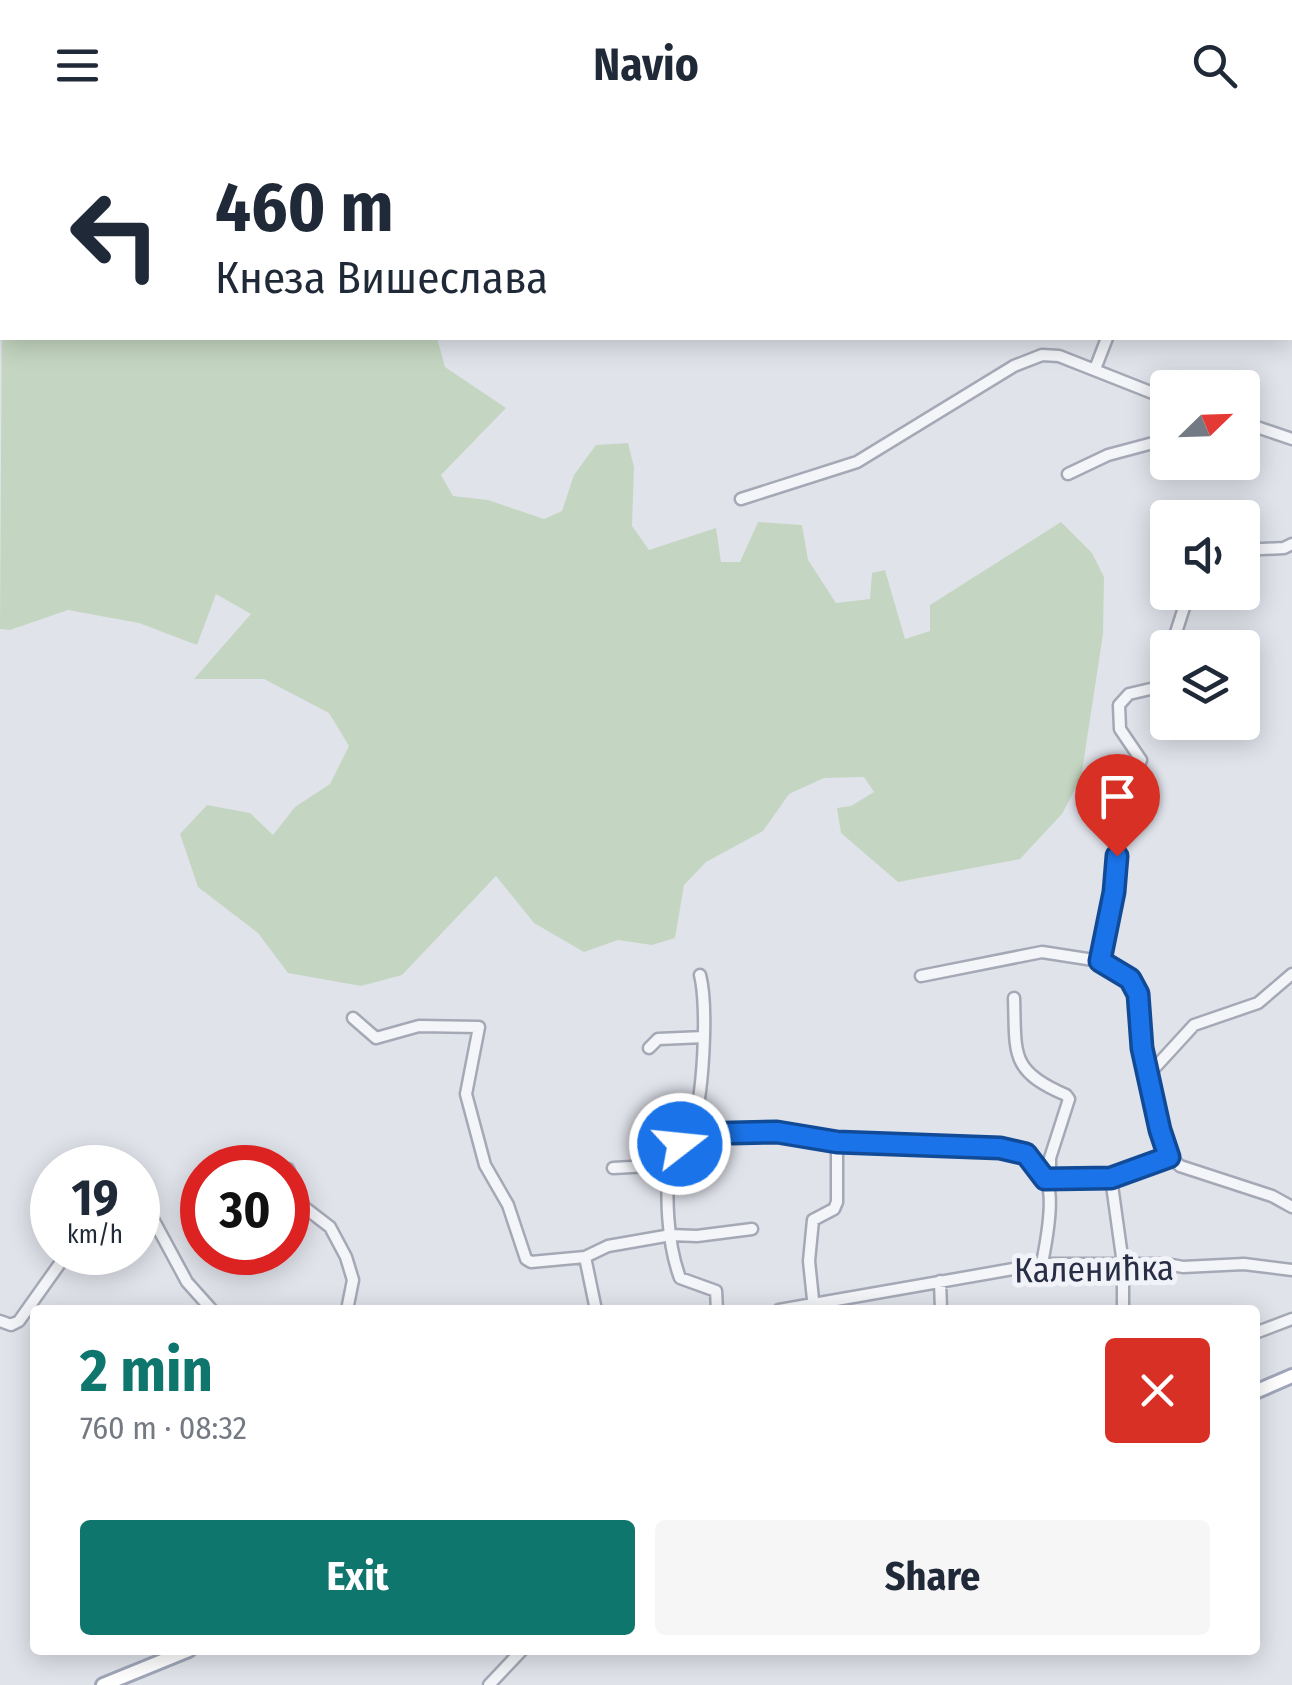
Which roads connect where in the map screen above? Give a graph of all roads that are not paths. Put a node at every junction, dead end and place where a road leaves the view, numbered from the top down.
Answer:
1 (1106, 340) edge
2 (1095, 369) junction
3 (1150, 392) edge
4 (1260, 428) edge
5 (1292, 439) edge
6 (1150, 444) edge
7 (1068, 474) dead end
8 (741, 499) dead end
9 (1292, 544) edge
10 (1260, 549) edge
11 (1150, 688) edge
12 (1100, 961) junction
13 (1292, 974) edge
14 (700, 975) dead end
15 (921, 976) dead end
16 (1014, 998) dead end
17 (354, 1018) dead end
18 (704, 1037) junction
19 (649, 1048) dead end
20 (1150, 1073) junction
21 (689, 1134) junction
22 (837, 1142) junction
23 (1169, 1157) junction
24 (669, 1165) junction
25 (612, 1168) dead end
26 (1111, 1178) junction
27 (1048, 1179) junction
28 (1292, 1207) edge
29 (310, 1212) edge
30 (752, 1229) dead end
31 (160, 1233) edge
32 (671, 1234) junction
33 (586, 1256) junction
34 (1042, 1264) junction
35 (1124, 1264) junction
36 (1292, 1270) edge
37 (52, 1275) edge
38 (940, 1281) junction
39 (30, 1305) edge
40 (207, 1305) edge
41 (349, 1305) edge
42 (595, 1305) edge
43 (717, 1305) edge
44 (814, 1305) edge
45 (828, 1305) edge
46 (941, 1305) edge
47 (1123, 1305) edge
48 (30, 1306) edge
49 (1292, 1319) edge
50 (0, 1321) edge
51 (1260, 1331) edge
52 (1292, 1376) edge
53 (1260, 1390) edge
54 (177, 1655) edge
55 (517, 1655) edge
56 (103, 1685) edge
57 (488, 1685) edge

1 - 2 street
2 - 3 street
2 - 8 street
4 - 5 street
6 - 7 street
9 - 10 street
11 - 12 street
12 - 15 street
12 - 20 street
13 - 20 street
14 - 18 street
16 - 27 street
17 - 33 street
18 - 19 street
18 - 21 street
20 - 23 street
21 - 22 street
21 - 24 street
22 - 27 street
22 - 44 street
23 - 26 street
23 - 28 street
24 - 25 street
24 - 32 street
26 - 27 street
26 - 35 street
27 - 34 street
29 - 41 street
30 - 32 street
31 - 40 street
32 - 33 street
32 - 43 street
33 - 42 street
34 - 35 street, Каленићка
34 - 38 street, Каленићка
35 - 36 street, Каленићка
35 - 47 street
37 - 39 street
38 - 45 street, Каленићка
38 - 46 street
48 - 50 street
49 - 51 street
52 - 53 main road
54 - 56 main road
55 - 57 street

